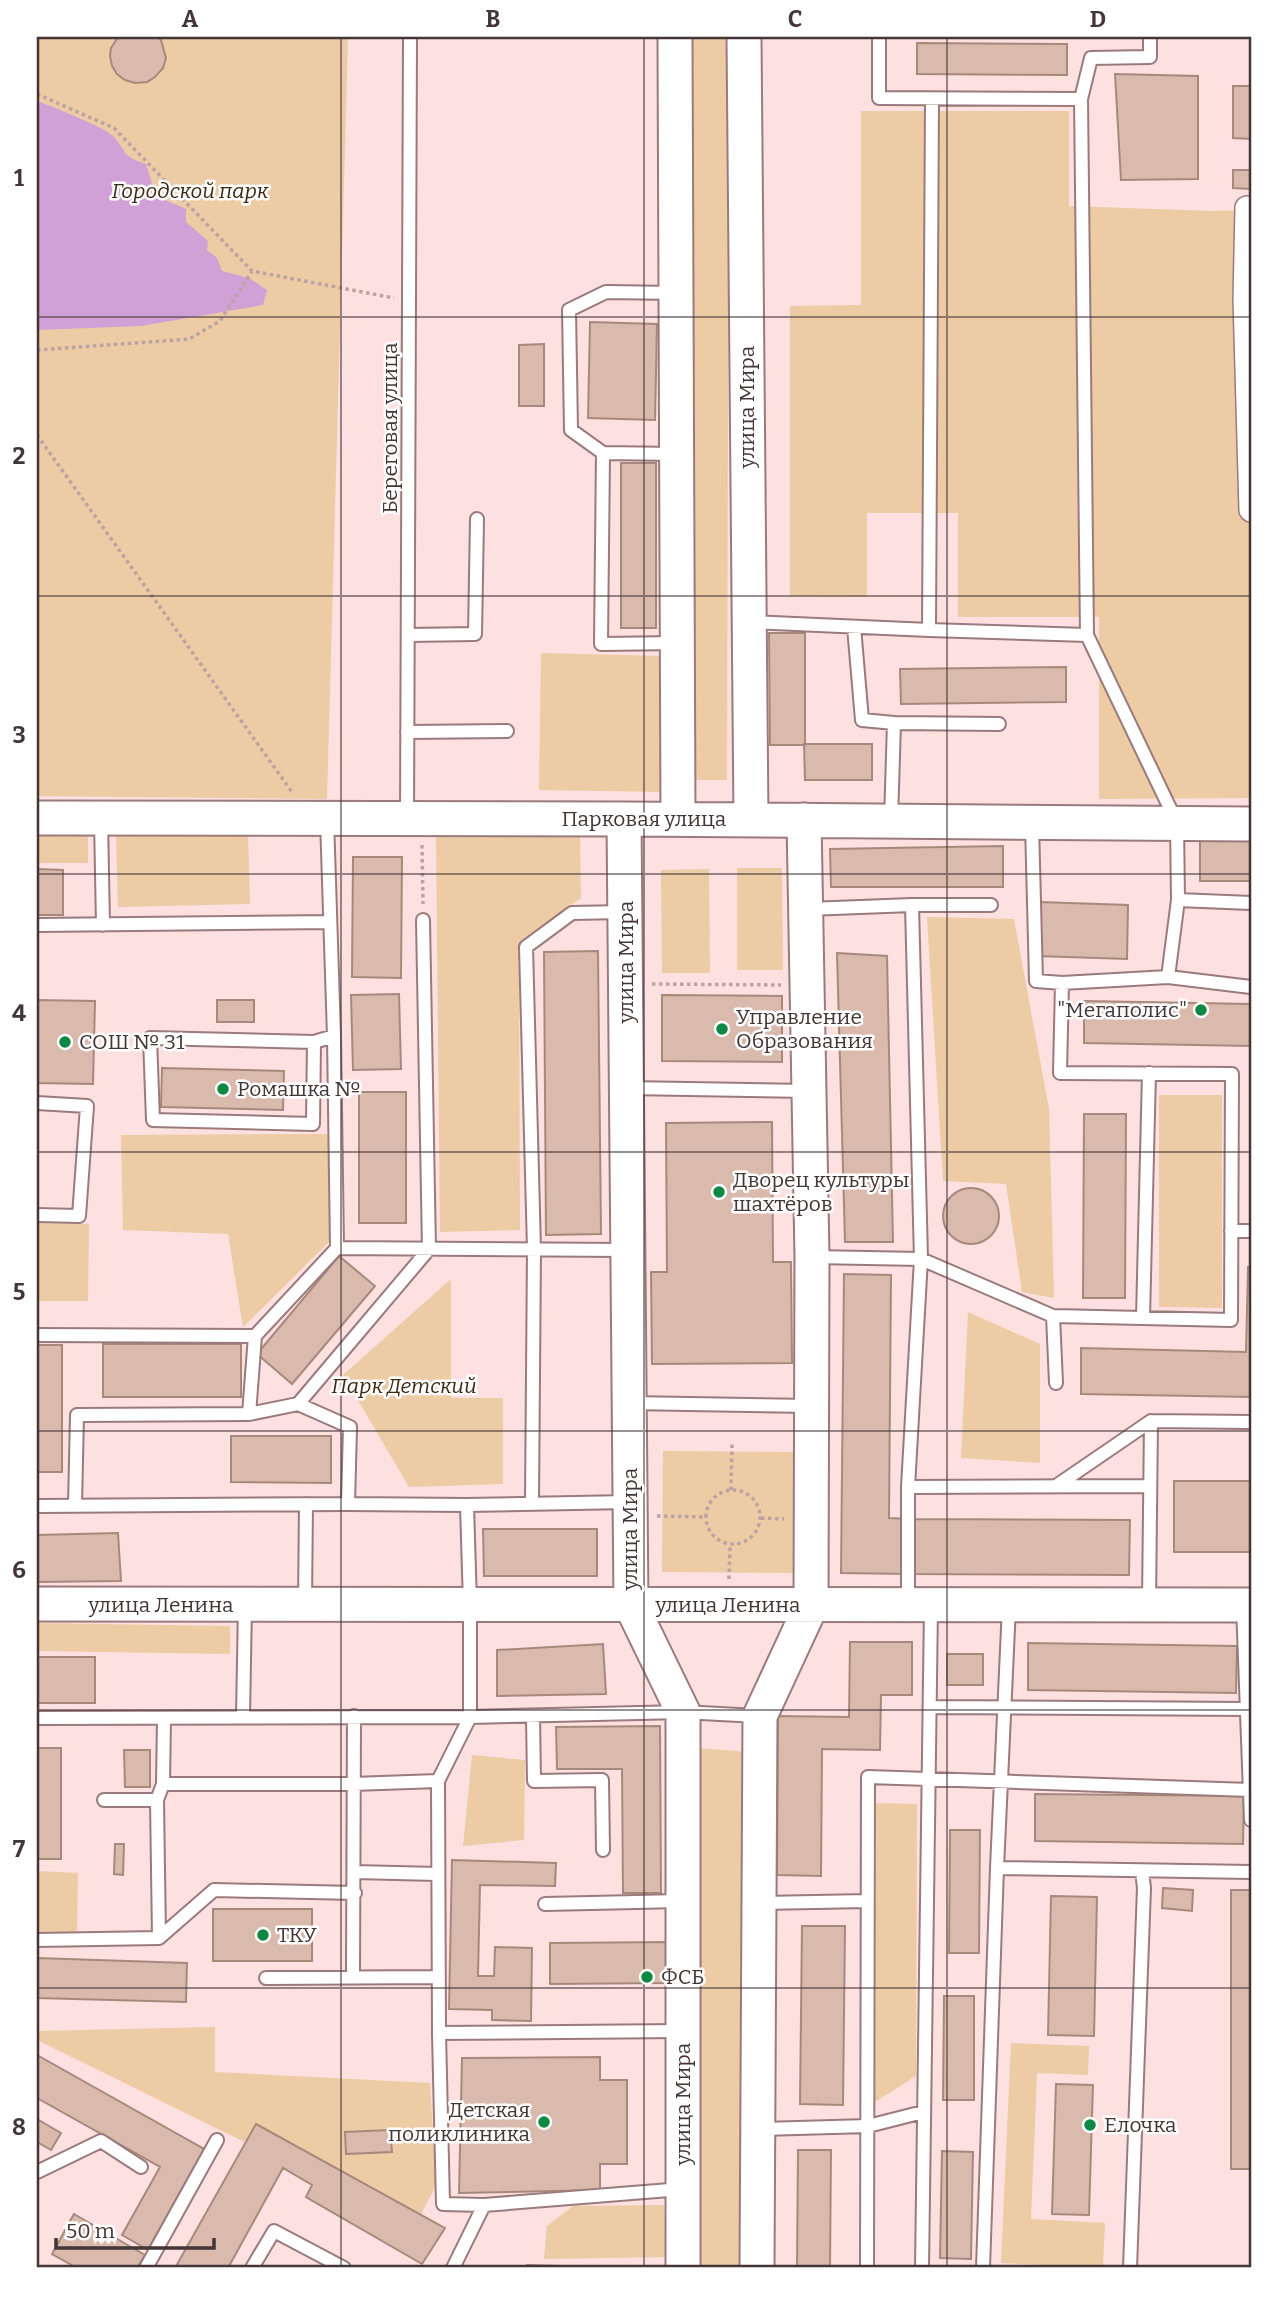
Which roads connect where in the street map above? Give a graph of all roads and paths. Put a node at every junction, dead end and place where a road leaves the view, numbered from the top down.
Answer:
1 (410, 37) edge
2 (676, 37) edge
3 (744, 37) edge
4 (879, 37) edge
5 (1150, 37) edge
6 (37, 94) edge
7 (932, 99) junction
8 (1081, 99) junction
9 (1247, 208) dead end
10 (252, 271) junction
11 (677, 293) junction
12 (1248, 299) edge
13 (410, 302) junction
14 (37, 350) edge
15 (37, 399) edge
16 (37, 405) edge
17 (37, 435) edge
18 (603, 453) junction
19 (677, 454) junction
20 (1251, 510) edge
21 (477, 519) dead end
22 (748, 622) junction
23 (854, 627) junction
24 (929, 630) junction
25 (408, 635) junction
26 (1087, 635) junction
27 (678, 643) junction
28 (894, 723) junction
29 (999, 724) dead end
30 (506, 731) dead end
31 (407, 732) junction
32 (37, 818) edge
33 (101, 818) junction
34 (319, 818) junction
35 (414, 818) junction
36 (625, 819) junction
37 (678, 819) junction
38 (751, 820) junction
39 (804, 820) junction
40 (891, 821) junction
41 (1031, 822) junction
42 (1177, 823) junction
43 (1251, 824) edge
44 (1178, 900) junction
45 (1251, 903) edge
46 (912, 905) junction
47 (991, 905) dead end
48 (806, 909) junction
49 (625, 912) junction
50 (424, 920) joint
51 (330, 922) junction
52 (37, 925) edge
53 (103, 925) junction
54 (1168, 977) junction
55 (1062, 983) junction
56 (626, 984) junction
57 (807, 985) junction
58 (1251, 988) edge
59 (334, 1036) junction
60 (314, 1042) junction
61 (1149, 1073) junction
62 (626, 1088) junction
63 (808, 1091) junction
64 (37, 1103) edge
65 (37, 1216) edge
66 (1231, 1231) junction
67 (1251, 1231) edge
68 (337, 1248) junction
69 (429, 1249) junction
70 (534, 1249) junction
71 (628, 1250) junction
72 (812, 1257) junction
73 (921, 1259) junction
74 (1053, 1316) junction
75 (1143, 1318) junction
76 (37, 1335) edge
77 (255, 1336) junction
78 (1056, 1383) dead end
79 (629, 1403) junction
80 (298, 1404) junction
81 (812, 1406) junction
82 (249, 1414) junction
83 (1151, 1421) junction
84 (1251, 1422) edge
85 (732, 1444) dead end
86 (1056, 1486) junction
87 (1150, 1486) junction
88 (908, 1487) junction
89 (731, 1490) junction
90 (532, 1502) junction
91 (306, 1504) junction
92 (348, 1504) junction
93 (37, 1506) edge
94 (75, 1506) junction
95 (467, 1506) junction
96 (630, 1509) junction
97 (706, 1517) junction
98 (730, 1544) junction
99 (37, 1604) edge
100 (245, 1605) junction
101 (306, 1605) junction
102 (470, 1605) junction
103 (631, 1605) junction
104 (729, 1605) junction
105 (1009, 1605) junction
106 (1149, 1605) junction
107 (811, 1606) junction
108 (919, 1606) junction
109 (1247, 1615) edge
110 (930, 1707) junction
111 (1004, 1709) junction
112 (1247, 1709) junction
113 (683, 1712) junction
114 (354, 1716) junction
115 (533, 1716) junction
116 (760, 1716) junction
117 (243, 1717) junction
118 (470, 1717) junction
119 (37, 1718) edge
120 (164, 1718) junction
121 (928, 1778) junction
122 (438, 1781) junction
123 (1002, 1783) junction
124 (163, 1784) junction
125 (353, 1784) junction
126 (1250, 1790) edge
127 (104, 1800) dead end
128 (157, 1801) junction
129 (1251, 1821) edge
130 (603, 1850) dead end
131 (997, 1868) junction
132 (1142, 1871) junction
133 (354, 1872) junction
134 (1251, 1872) edge
135 (437, 1874) junction
136 (355, 1893) junction
137 (867, 1900) junction
138 (682, 1901) junction
139 (760, 1903) junction
140 (545, 1904) dead end
141 (159, 1938) junction
142 (37, 1940) edge
143 (353, 1976) junction
144 (439, 1977) junction
145 (266, 1978) dead end
146 (682, 2031) junction
147 (439, 2033) junction
148 (923, 2112) junction
149 (868, 2126) junction
150 (758, 2129) junction
151 (217, 2140) dead end
152 (141, 2167) dead end
153 (37, 2172) edge
154 (684, 2189) junction
155 (484, 2206) junction
156 (146, 2268) edge
157 (252, 2268) edge
158 (344, 2268) edge
159 (453, 2268) edge
160 (682, 2268) edge
161 (757, 2268) edge
162 (867, 2268) edge
163 (922, 2268) edge
164 (983, 2268) edge
165 (1130, 2268) edge

1 - 13 lane, Береговая улица
2 - 11 main road
3 - 22 main road, улица Мира
4 - 7 lane
5 - 8 lane
6 - 10 path
7 - 8 lane
7 - 24 lane
8 - 26 lane
9 - 12 street
10 - 13 path
10 - 14 path
11 - 18 lane
11 - 19 main road
12 - 20 street
13 - 25 lane, Береговая улица
15 - 16 path
17 - 34 path
18 - 19 lane
18 - 27 lane
19 - 27 main road
21 - 25 lane
22 - 23 lane
22 - 38 main road, улица Мира
23 - 24 lane
23 - 28 lane
24 - 26 lane
25 - 31 lane, Береговая улица
26 - 42 lane
27 - 37 main road
28 - 29 lane
28 - 40 lane
30 - 31 lane
31 - 35 lane, Береговая улица
32 - 33 main road, Парковая улица
33 - 34 main road, Парковая улица
33 - 53 lane
34 - 35 main road, Парковая улица
34 - 51 lane
35 - 36 main road, Парковая улица
35 - 50 path
36 - 37 main road, Парковая улица
36 - 49 main road, улица Мира
37 - 38 main road, Парковая улица
38 - 39 main road, Парковая улица
39 - 40 main road, Парковая улица
39 - 48 main road
40 - 41 main road, Парковая улица
41 - 42 main road, Парковая улица
41 - 55 lane
42 - 43 main road, Парковая улица
42 - 44 lane
44 - 45 lane
44 - 54 lane
46 - 47 lane
46 - 48 lane
46 - 73 lane
48 - 57 main road
49 - 56 main road, улица Мира
49 - 70 lane
50 - 69 lane
51 - 53 lane
51 - 59 lane
52 - 53 lane
54 - 55 lane
54 - 58 lane
55 - 61 lane
56 - 57 path
56 - 62 main road, улица Мира
57 - 63 main road
59 - 60 lane
59 - 68 lane
60 - 60 lane
61 - 66 lane
61 - 75 lane
62 - 63 lane
62 - 71 main road, улица Мира
63 - 72 main road
64 - 65 lane
66 - 67 lane
66 - 75 lane
68 - 69 lane
68 - 77 lane
69 - 70 lane
69 - 80 lane
70 - 71 lane
70 - 90 lane
71 - 79 main road, улица Мира
72 - 73 lane
72 - 81 main road
73 - 74 lane
73 - 88 lane
74 - 75 lane
74 - 78 lane
76 - 77 lane
77 - 82 lane
79 - 81 lane
79 - 96 main road, улица Мира
80 - 82 lane
80 - 92 lane
81 - 107 main road
82 - 94 lane
83 - 84 lane
83 - 86 lane
83 - 87 lane
85 - 89 path
86 - 87 lane
86 - 88 lane
87 - 106 lane
88 - 108 lane
89 - 97 path
89 - 98 path
90 - 95 lane
90 - 96 lane
91 - 92 lane
91 - 94 lane
91 - 101 lane
92 - 95 lane
93 - 94 lane
95 - 102 lane
96 - 97 path
96 - 103 main road, улица Мира
97 - 98 path
98 - 104 path
99 - 100 main road, улица Ленина
100 - 101 main road, улица Ленина
100 - 117 lane
101 - 102 main road, улица Ленина
102 - 103 main road, улица Ленина
102 - 118 lane
103 - 104 main road, улица Ленина
103 - 113 main road, улица Мира
104 - 107 main road, улица Ленина
105 - 106 main road, улица Ленина
105 - 108 main road, улица Ленина
105 - 111 lane
106 - 109 main road, улица Ленина
107 - 108 main road, улица Ленина
107 - 116 main road
108 - 110 lane
109 - 112 lane
110 - 111 lane
110 - 121 lane
111 - 112 lane
111 - 123 lane
112 - 126 lane
113 - 115 lane
113 - 116 lane
113 - 138 main road, улица Мира
114 - 117 lane
114 - 118 lane
114 - 125 lane
115 - 118 lane
115 - 130 lane
116 - 139 main road
117 - 120 lane
118 - 122 lane
119 - 120 lane
120 - 124 lane
121 - 123 lane
121 - 137 lane
121 - 148 lane
122 - 125 lane
122 - 135 lane
123 - 126 lane
123 - 131 lane
124 - 125 lane
124 - 128 lane
125 - 133 lane
126 - 129 lane
127 - 128 lane
128 - 141 lane
131 - 132 lane
131 - 164 lane
132 - 134 lane
132 - 165 lane
133 - 135 lane
133 - 136 lane
135 - 144 lane
136 - 141 lane
136 - 143 lane
137 - 139 lane
137 - 149 lane
138 - 140 lane
138 - 146 main road, улица Мира
139 - 150 main road
141 - 142 lane
143 - 144 lane
143 - 145 lane
144 - 147 lane
146 - 147 lane
146 - 154 main road, улица Мира
147 - 155 lane
148 - 149 lane
148 - 163 lane
149 - 150 lane
149 - 162 lane
150 - 161 main road
151 - 156 lane
152 - 153 lane
154 - 155 lane
154 - 160 main road, улица Мира
155 - 159 lane
157 - 158 lane

